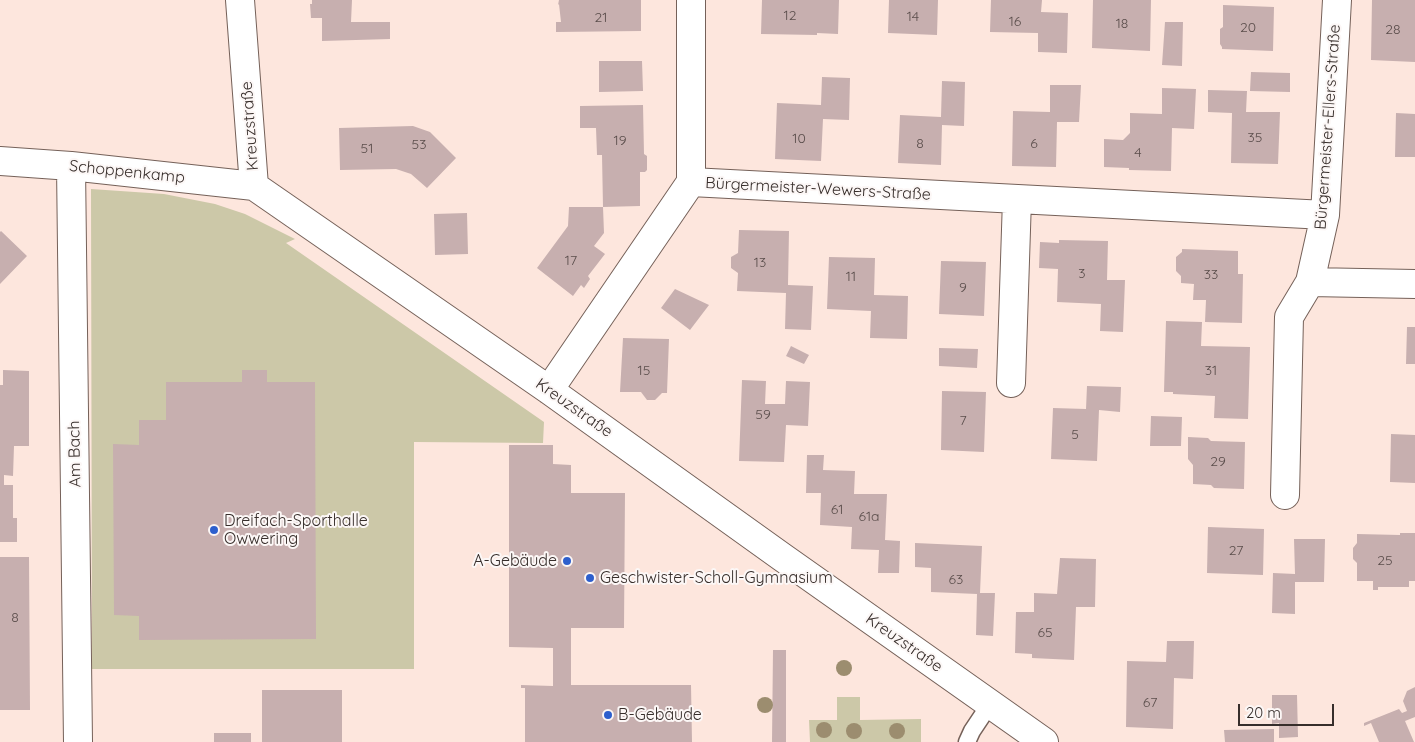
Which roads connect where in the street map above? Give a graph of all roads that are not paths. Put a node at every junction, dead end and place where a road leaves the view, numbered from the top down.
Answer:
1 (240, 0) edge
2 (691, 0) edge
3 (1337, 0) edge
4 (0, 161) edge
5 (71, 166) junction
6 (691, 182) junction
7 (254, 186) junction
8 (1017, 199) junction
9 (1325, 215) junction
10 (1310, 282) junction
11 (1415, 284) edge
12 (1012, 383) dead end
13 (549, 390) junction
14 (1285, 495) dead end
15 (990, 704) junction
16 (78, 742) edge
17 (967, 742) edge
18 (1044, 742) edge

1 - 7 street, Kreuzstraße
2 - 6 street
3 - 9 street, Bürgermeister-Ellers-Straße
4 - 5 street, Schoppenkamp
5 - 7 street, Schoppenkamp
5 - 16 street, Am Bach
6 - 8 street, Bürgermeister-Wewers-Straße
6 - 13 street, Bürgermeister-Wewers-Straße
7 - 13 street, Kreuzstraße
8 - 9 street, Bürgermeister-Wewers-Straße
8 - 12 street
9 - 10 street, Bürgermeister-Ellers-Straße
10 - 11 street
10 - 14 street, Bürgermeister-Ellers-Straße
13 - 15 street, Kreuzstraße
15 - 17 lane
15 - 18 street, Kreuzstraße

